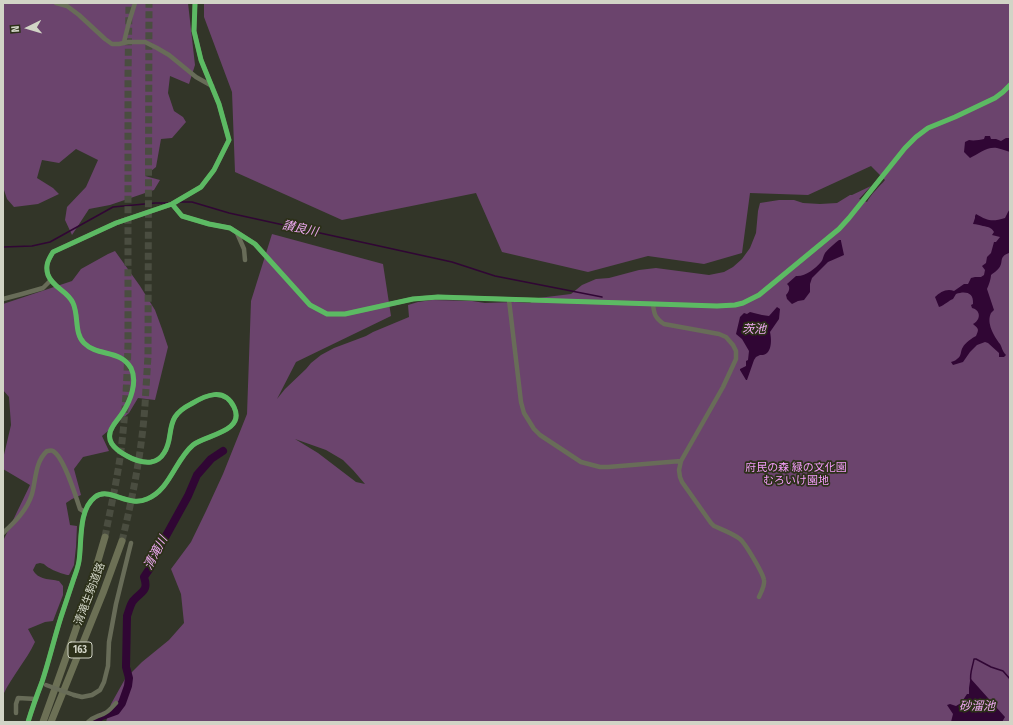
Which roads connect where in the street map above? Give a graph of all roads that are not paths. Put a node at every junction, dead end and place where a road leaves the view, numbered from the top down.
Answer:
1 (56, 3) edge
2 (135, 3) edge
3 (194, 3) edge
4 (124, 42) junction
5 (1010, 85) edge
6 (212, 86) junction
7 (172, 204) junction
8 (237, 232) junction
9 (245, 260) dead end
10 (51, 280) junction
11 (3, 299) edge
12 (509, 300) junction
13 (653, 304) junction
14 (681, 461) junction
15 (85, 512) junction
16 (3, 533) edge
17 (105, 537) tunnel mouth
18 (122, 541) tunnel mouth
19 (131, 543) dead end
20 (759, 598) dead end
21 (44, 684) junction
22 (36, 699) junction
23 (116, 703) dead end
24 (16, 713) dead end
25 (28, 722) edge
26 (43, 722) edge
27 (51, 722) edge
28 (88, 722) edge

1 - 4 street
2 - 4 street
3 - 6 street
4 - 6 street
5 - 13 street
6 - 7 street
7 - 8 street
7 - 10 street
8 - 9 street
8 - 12 street
10 - 11 street
10 - 15 street
12 - 13 street
12 - 14 street
13 - 14 street
14 - 20 street
15 - 16 street
15 - 21 street
17 - 26 highway, 清滝生駒道路 / 163
18 - 27 highway, 清滝生駒道路 / 163
19 - 21 street, bridge
21 - 22 street
22 - 24 street
22 - 25 street
23 - 28 street

